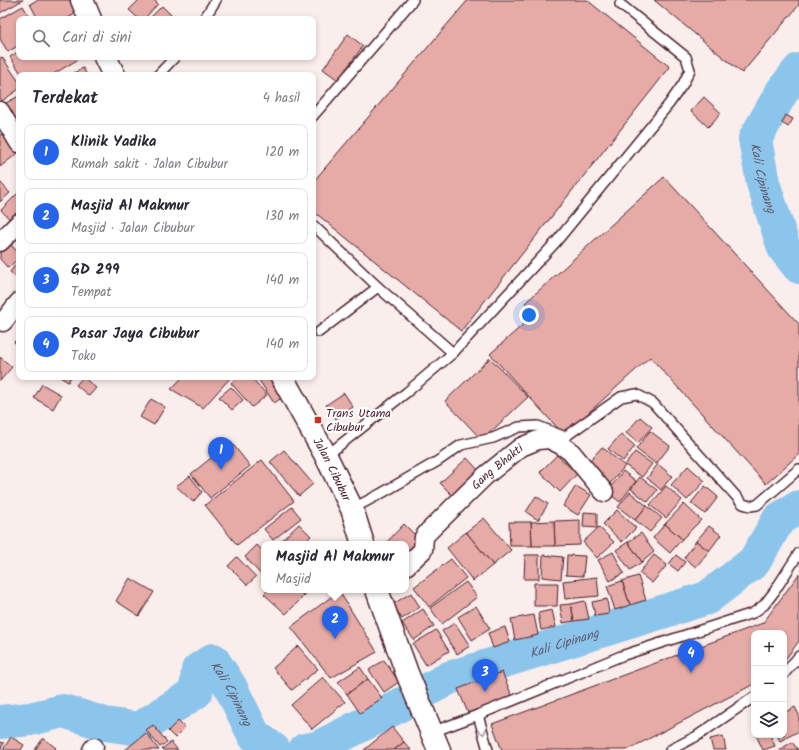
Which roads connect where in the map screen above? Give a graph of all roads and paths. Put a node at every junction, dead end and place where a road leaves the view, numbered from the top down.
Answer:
1 (82, 0) edge
2 (216, 0) edge
3 (413, 0) edge
4 (620, 4) dead end
5 (89, 16) edge
6 (206, 16) edge
7 (106, 60) edge
8 (172, 60) edge
9 (112, 72) edge
10 (161, 72) edge
11 (0, 111) edge
12 (316, 113) edge
13 (16, 138) edge
14 (16, 226) edge
15 (316, 228) edge
16 (0, 242) edge
17 (378, 287) junction
18 (16, 306) edge
19 (3, 322) dead end
20 (319, 332) dead end
21 (454, 353) junction
22 (284, 380) edge
23 (326, 456) junction
24 (799, 470) edge
25 (604, 492) dead end
26 (352, 509) junction
27 (362, 541) edge
28 (799, 553) edge
29 (409, 563) edge
30 (378, 593) edge
31 (799, 656) edge
32 (787, 670) edge
33 (751, 699) edge
34 (478, 715) junction
35 (435, 741) edge
36 (488, 750) edge
37 (670, 750) edge

1 - 5 street
2 - 6 lane
3 - 12 lane
4 - 21 lane
7 - 9 street
8 - 10 lane
11 - 13 street
14 - 16 street
15 - 17 lane
17 - 20 lane
17 - 21 lane
18 - 19 street
21 - 23 lane
22 - 23 street, Jalan Cibubur
23 - 26 street, Jalan Cibubur
24 - 26 lane
25 - 29 street, Gang Bhakti
26 - 27 street, Jalan Cibubur
28 - 34 lane
30 - 35 street
31 - 32 lane
33 - 37 lane
34 - 35 lane
34 -> 36 lane

